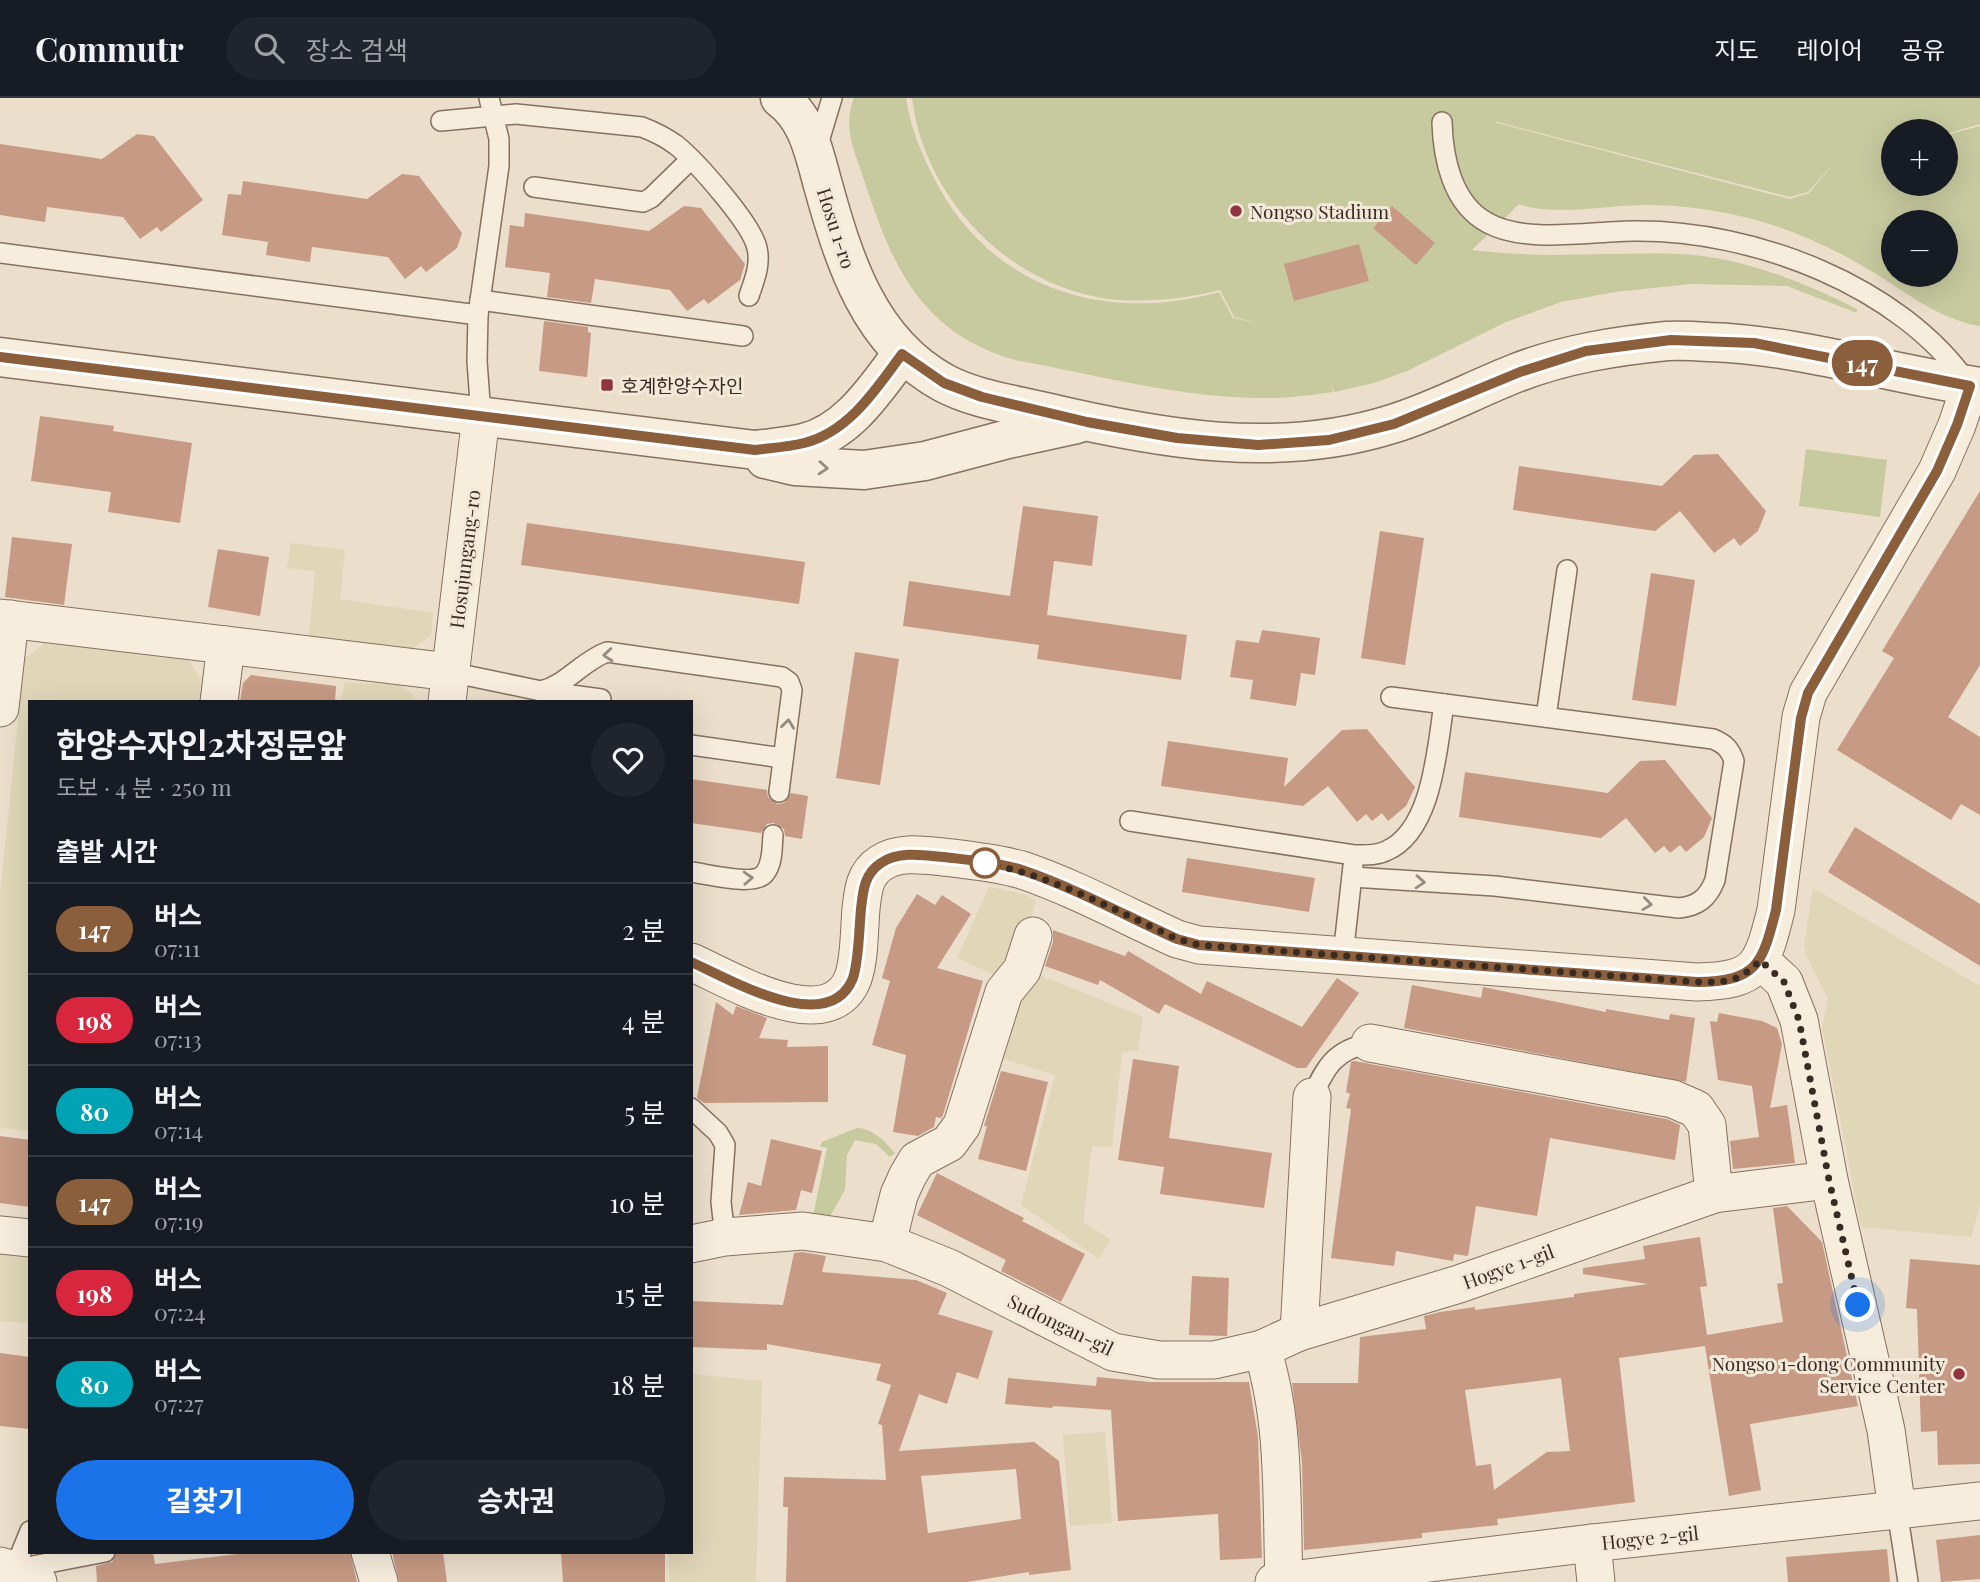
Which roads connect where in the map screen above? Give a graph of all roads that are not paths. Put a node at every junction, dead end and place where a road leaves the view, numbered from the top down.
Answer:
1 (780, 98) edge
2 (832, 98) edge
3 (491, 106) edge
4 (441, 121) dead end
5 (1442, 122) dead end
6 (815, 156) junction
7 (691, 159) junction
8 (534, 187) dead end
9 (0, 253) edge
10 (749, 296) dead end
11 (479, 307) junction
12 (743, 336) dead end
13 (902, 354) junction
14 (0, 357) edge
15 (1975, 386) edge
16 (481, 416) junction
17 (1087, 422) junction
18 (708, 446) junction
19 (1567, 570) dead end
20 (5, 618) edge
21 (226, 645) junction
22 (449, 687) edge
23 (541, 696) edge
24 (1391, 697) dead end
25 (601, 699) dead end
26 (219, 700) edge
27 (1444, 704) junction
28 (0, 708) edge
29 (1546, 718) junction
30 (693, 744) edge
31 (783, 758) junction
32 (779, 792) dead end
33 (1130, 821) dead end
34 (774, 835) dead end
35 (1354, 855) junction
36 (693, 872) edge
37 (1352, 877) junction
38 (1033, 936) dead end
39 (1343, 956) junction
40 (1760, 960) junction
41 (693, 963) edge
42 (1370, 1043) joint
43 (1312, 1097) joint
44 (693, 1110) edge
45 (1829, 1180) junction
46 (1714, 1194) junction
47 (0, 1235) edge
48 (28, 1238) edge
49 (708, 1241) edge
50 (887, 1242) junction
51 (1299, 1332) junction
52 (1262, 1349) junction
53 (1980, 1502) edge
54 (1897, 1510) junction
55 (28, 1537) edge
56 (1592, 1543) junction
57 (97, 1554) edge
58 (371, 1554) edge
59 (15, 1575) edge
60 (1321, 1580) edge
61 (1279, 1581) edge
62 (379, 1582) edge
63 (1596, 1582) edge
64 (1908, 1582) edge

1 - 6 street, Hosu 1-ro
2 - 6 lane
3 - 4 lane
3 - 7 lane
3 - 11 lane
5 - 15 lane
6 - 13 street, Hosu 1-ro
7 - 8 lane
7 - 10 lane
9 - 11 lane
11 - 12 lane
11 - 16 lane
13 - 17 street
13 - 18 street
14 - 16 street
15 - 17 street
15 - 40 street
16 - 18 street
16 - 22 street, Hosujungang-ro
18 -> 17 street
19 - 29 lane
20 - 21 street
20 - 28 street
21 - 22 street
21 - 26 street
22 - 23 lane
23 - 25 lane
31 -> 23 lane
24 - 27 lane
27 - 29 lane
27 - 35 lane
37 -> 29 lane
30 - 31 lane
31 - 32 lane
33 - 35 lane
36 -> 34 lane
35 - 37 lane
37 - 39 lane
38 - 50 street
39 - 40 street
39 - 41 street
40 - 45 street
42 - 43 lane
42 - 46 street
43 - 51 street
44 - 49 lane, Sudongan-gil
45 - 46 street, Hogye 1-gil
45 - 54 street
46 - 51 street, Hogye 1-gil
47 - 48 street
49 - 50 street, Sudongan-gil
50 - 52 street, Sudongan-gil
51 - 52 street, Hogye 1-gil
52 - 61 street
53 - 54 street, Hogye 2-gil
54 - 56 street, Hogye 2-gil
54 - 64 lane
55 - 59 lane
56 - 60 street, Hogye 2-gil
56 - 63 street
57 - 59 lane
58 - 62 street
60 - 61 street, Hogye 2-gil

